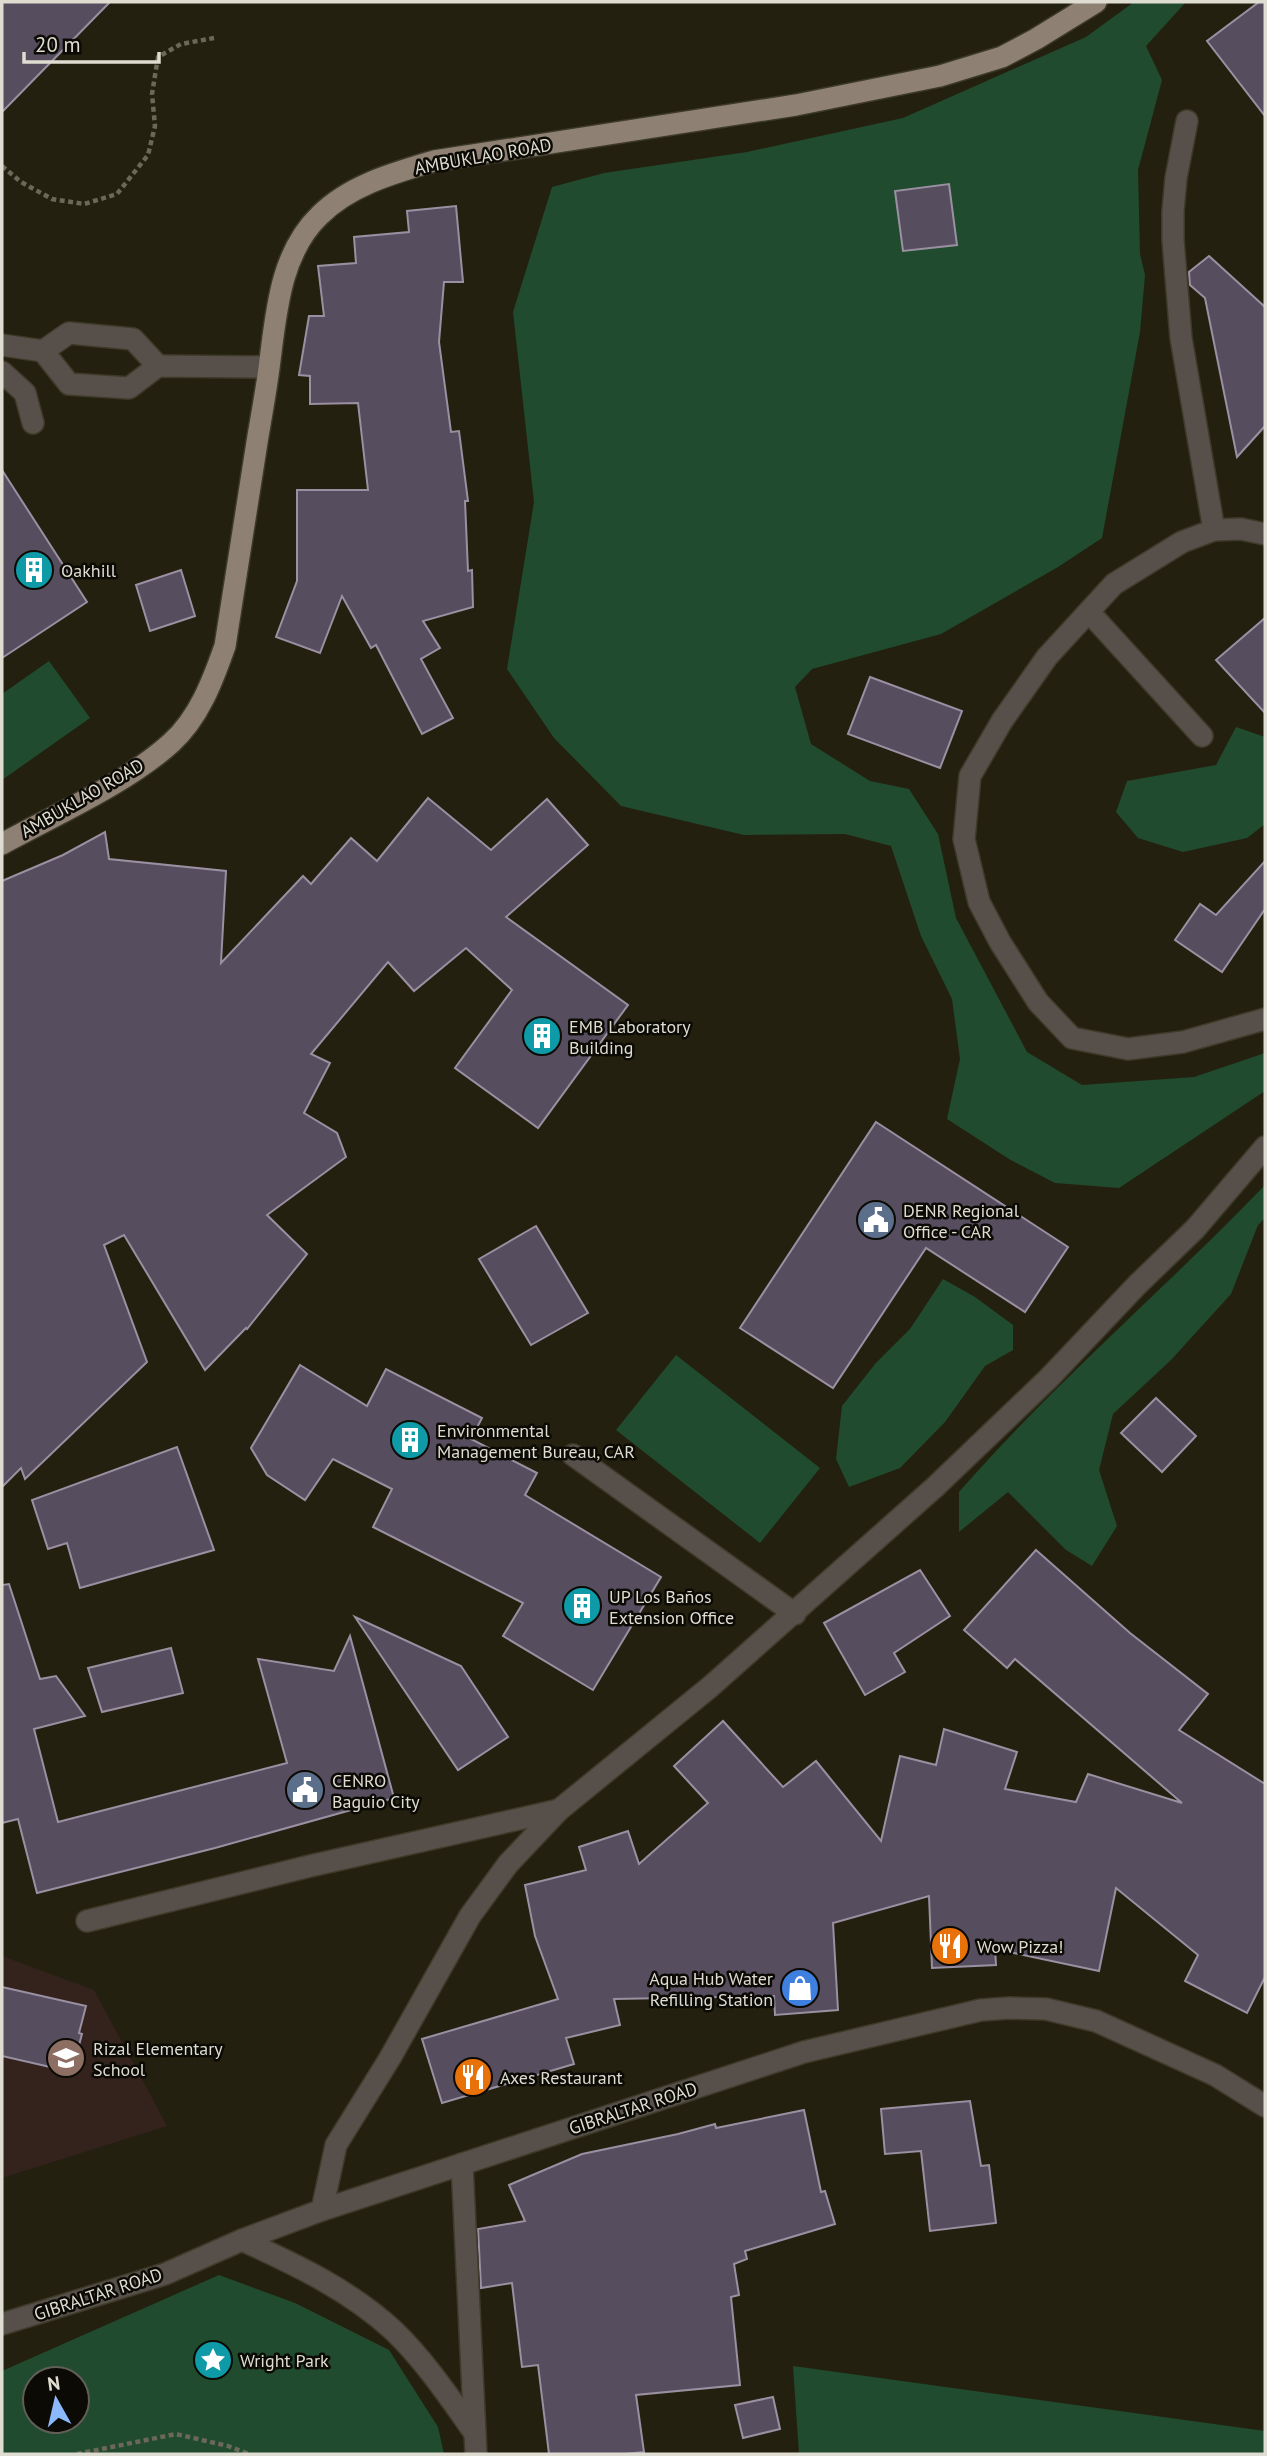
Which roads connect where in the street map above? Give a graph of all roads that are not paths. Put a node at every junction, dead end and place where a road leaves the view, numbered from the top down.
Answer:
1 (1096, 2) edge
2 (1187, 121) dead end
3 (2, 345) edge
4 (43, 351) junction
5 (158, 366) junction
6 (269, 367) junction
7 (2, 372) edge
8 (33, 423) dead end
9 (1214, 530) junction
10 (1265, 534) edge
11 (1088, 612) junction
12 (1202, 736) dead end
13 (2, 844) edge
14 (1265, 1019) edge
15 (1265, 1147) edge
16 (573, 1455) dead end
17 (795, 1614) junction
18 (559, 1810) junction
19 (87, 1921) dead end
20 (1265, 2106) edge
21 (462, 2164) junction
22 (322, 2210) junction
23 (242, 2240) junction
24 (2, 2324) edge
25 (474, 2432) junction
26 (477, 2454) edge

1 - 6 main road, AMBUKLAO ROAD
2 - 9 street
3 - 4 street
4 - 5 street
4 - 5 street
5 - 6 street
6 - 13 main road, AMBUKLAO ROAD
7 - 8 street
9 - 10 street
9 - 11 street
11 - 12 street
11 - 14 street
15 - 17 street
16 - 17 street
17 - 18 street
18 - 19 street
18 - 22 street
20 - 21 street, GIBRALTAR ROAD
21 - 22 street, GIBRALTAR ROAD
21 - 25 street
22 - 23 street, GIBRALTAR ROAD
23 - 24 street, GIBRALTAR ROAD
23 - 25 street
25 - 26 street

